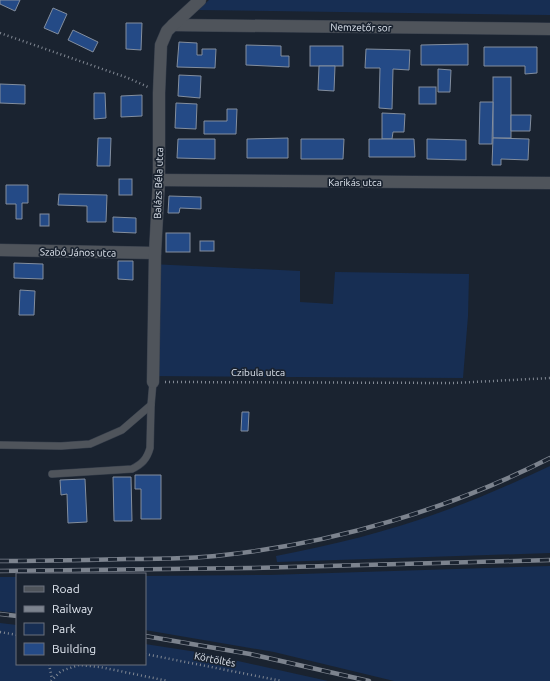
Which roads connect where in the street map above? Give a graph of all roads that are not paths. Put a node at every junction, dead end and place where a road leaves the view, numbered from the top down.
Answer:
1 (200, 0) edge
2 (173, 25) junction
3 (550, 28) edge
4 (159, 180) junction
5 (550, 183) edge
6 (0, 250) edge
7 (155, 253) junction
8 (153, 382) joint
9 (151, 405) junction
10 (0, 445) edge
11 (52, 474) dead end

1 - 2 street, Balázs Béla utca
2 - 3 street, Nemzetőr sor
2 - 4 street, Balázs Béla utca
4 - 5 street, Karikás utca
4 - 7 street, Balázs Béla utca
6 - 7 street, Szabó János utca
7 - 8 street, Balázs Béla utca
8 - 9 lane
9 - 10 lane
9 - 11 lane

